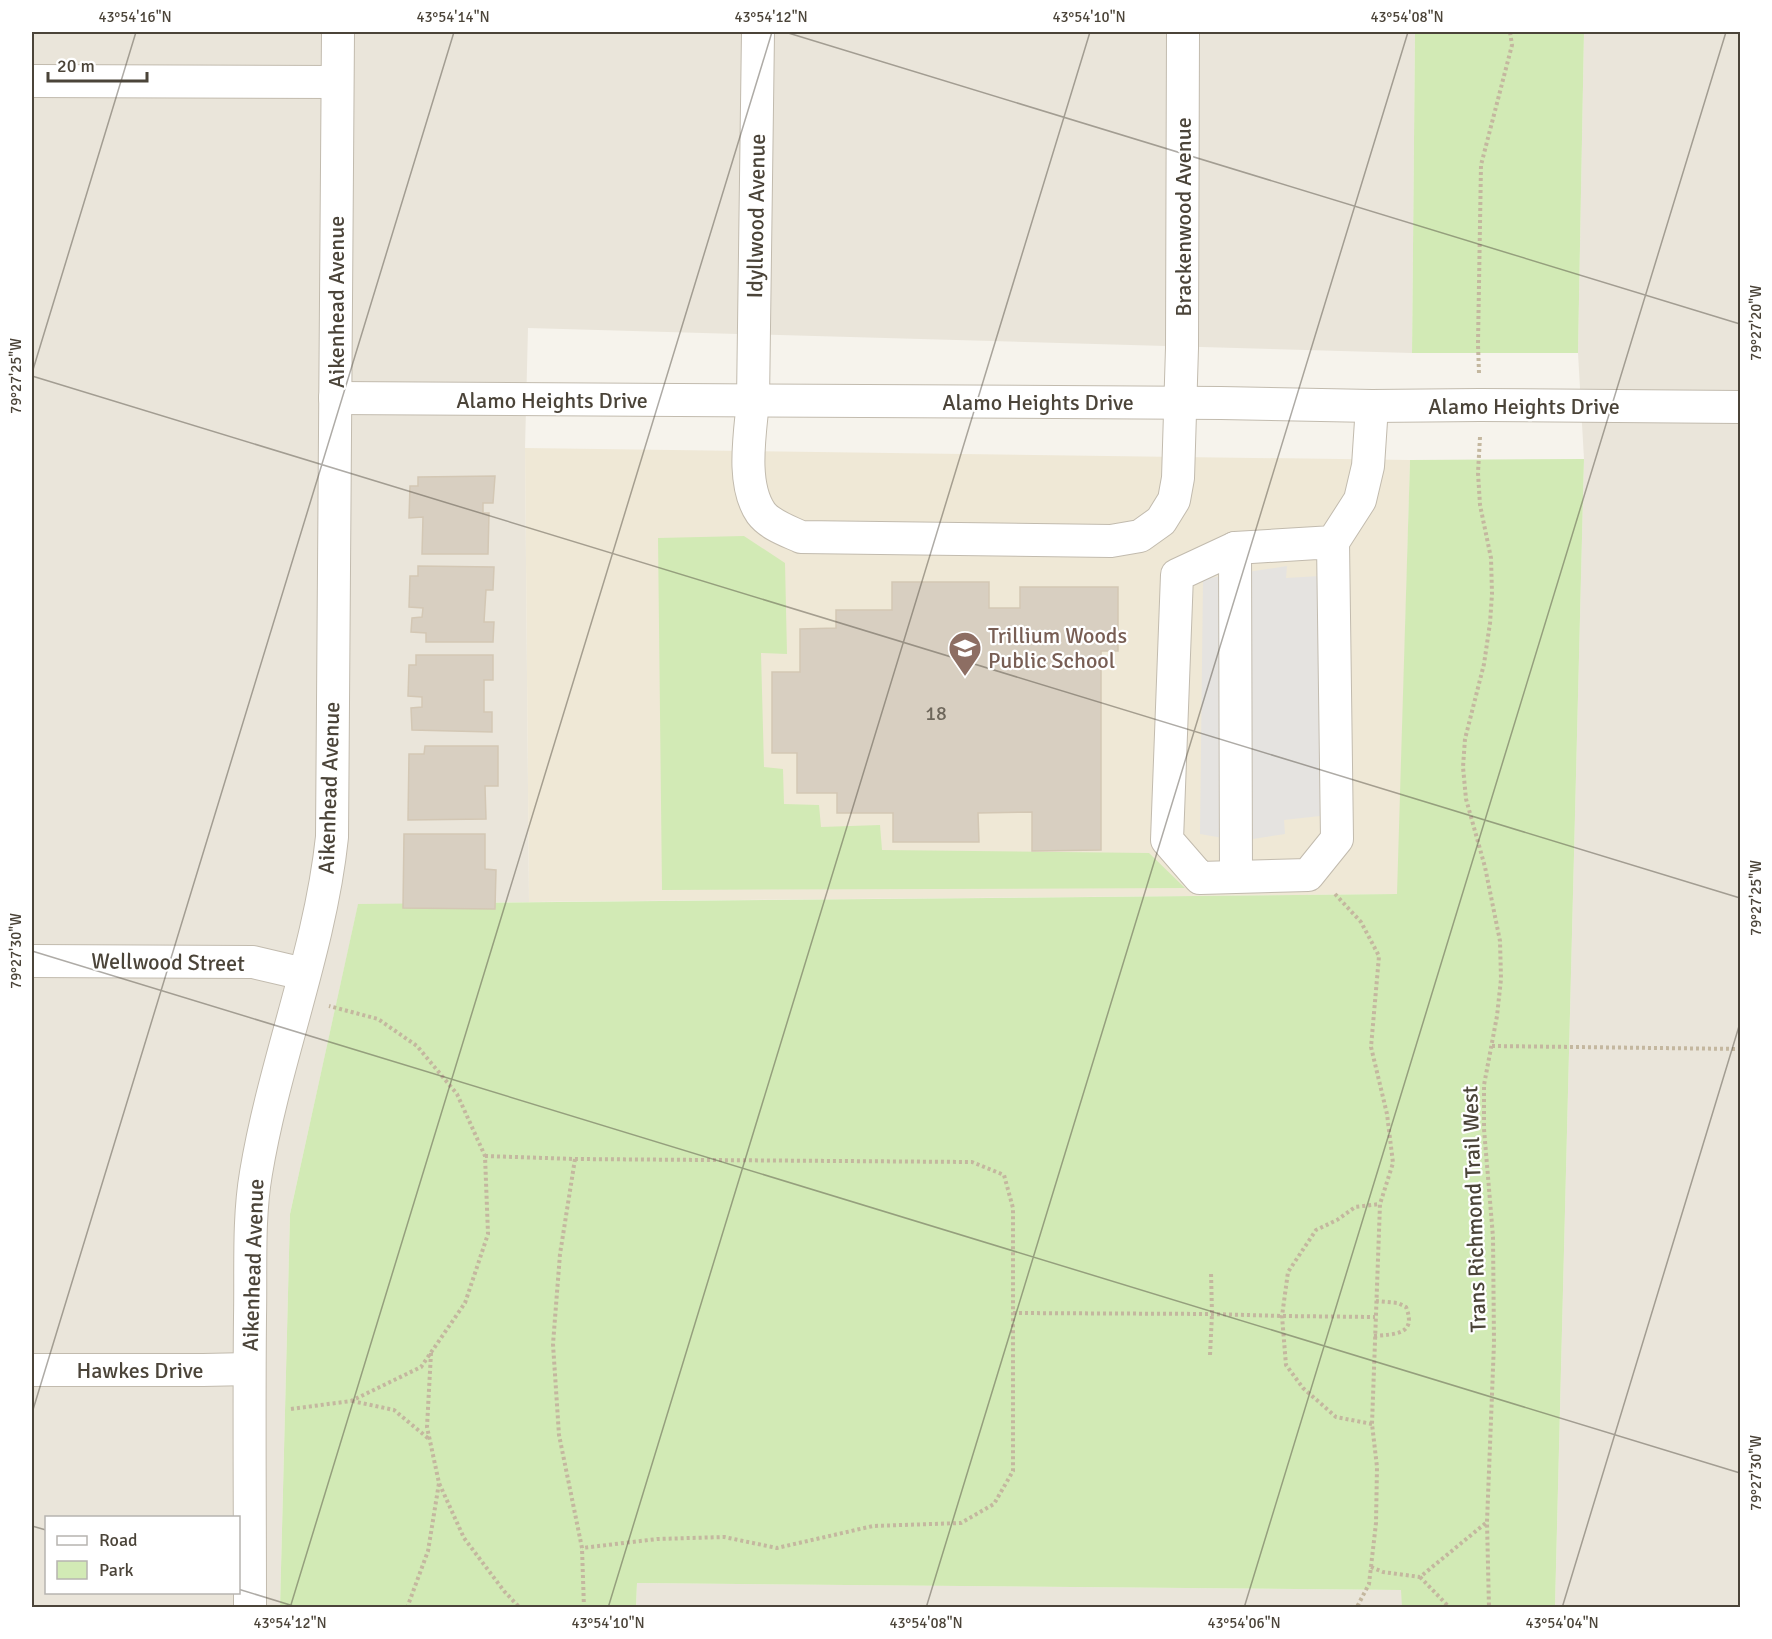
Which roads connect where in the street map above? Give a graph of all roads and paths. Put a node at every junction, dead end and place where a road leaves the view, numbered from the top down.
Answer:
1 (338, 32) edge
2 (758, 32) edge
3 (1184, 32) edge
4 (1510, 32) edge
5 (32, 81) edge
6 (337, 82) junction
7 (335, 398) junction
8 (753, 401) junction
9 (1180, 403) junction
10 (1480, 405) junction
11 (1372, 406) junction
12 (1740, 407) edge
13 (1333, 542) junction
14 (1235, 548) junction
15 (1312, 869) junction
16 (1236, 876) junction
17 (32, 960) edge
18 (304, 974) junction
19 (322, 1004) dead end
20 (1492, 1046) junction
21 (1740, 1049) edge
22 (485, 1156) junction
23 (575, 1159) junction
24 (1380, 1204) junction
25 (1211, 1272) dead end
26 (1376, 1301) junction
27 (1013, 1313) junction
28 (1212, 1314) junction
29 (1282, 1317) junction
30 (1375, 1317) junction
31 (1374, 1335) junction
32 (431, 1353) junction
33 (1210, 1355) dead end
34 (249, 1369) junction
35 (32, 1370) edge
36 (351, 1401) junction
37 (291, 1409) dead end
38 (1372, 1424) junction
39 (430, 1440) junction
40 (439, 1483) junction
41 (1487, 1522) junction
42 (582, 1548) junction
43 (1371, 1567) junction
44 (1420, 1577) junction
45 (249, 1608) edge
46 (407, 1608) edge
47 (520, 1608) edge
48 (584, 1608) edge
49 (1355, 1608) edge
50 (1450, 1608) edge
51 (1490, 1608) edge

1 - 6 street, Aikenhead Avenue
2 - 8 street, Idyllwood Avenue
3 - 9 street, Brackenwood Avenue
4 - 10 path, Trans Richmond Trail West
5 - 6 street
6 - 7 street, Aikenhead Avenue
7 - 8 street, Alamo Heights Drive
7 - 18 street, Aikenhead Avenue
8 - 9 street, Alamo Heights Drive
8 - 9 street, Idyllwood Avenue
9 - 11 street, Alamo Heights Drive
10 - 11 street, Alamo Heights Drive
10 - 12 street, Alamo Heights Drive
10 - 20 path, Trans Richmond Trail West
11 - 13 street
13 - 14 street
13 - 15 street
14 - 16 street
14 - 16 street
15 - 16 street
15 - 24 path
17 - 18 street, Wellwood Street
18 - 34 street, Aikenhead Avenue
19 - 22 path
20 - 21 path
20 - 41 path, Trans Richmond Trail West
22 - 23 path
22 - 32 path
23 - 27 path
23 - 42 path
24 - 26 path
24 - 29 path
25 - 28 path
26 - 30 path
26 - 31 path
27 - 28 path
27 - 42 path
28 - 29 path
28 - 33 path
29 - 30 path
29 - 38 path
30 - 31 path
31 - 38 path
32 - 36 path
32 - 39 path
34 - 35 street, Hawkes Drive
34 - 45 street, Aikenhead Avenue
36 - 37 path
36 - 39 path
38 - 43 path
39 - 40 path
40 - 46 path
40 - 47 path
41 - 44 path
41 - 51 path, Trans Richmond Trail West
42 - 48 path
43 - 44 path
43 - 49 path
44 - 50 path

